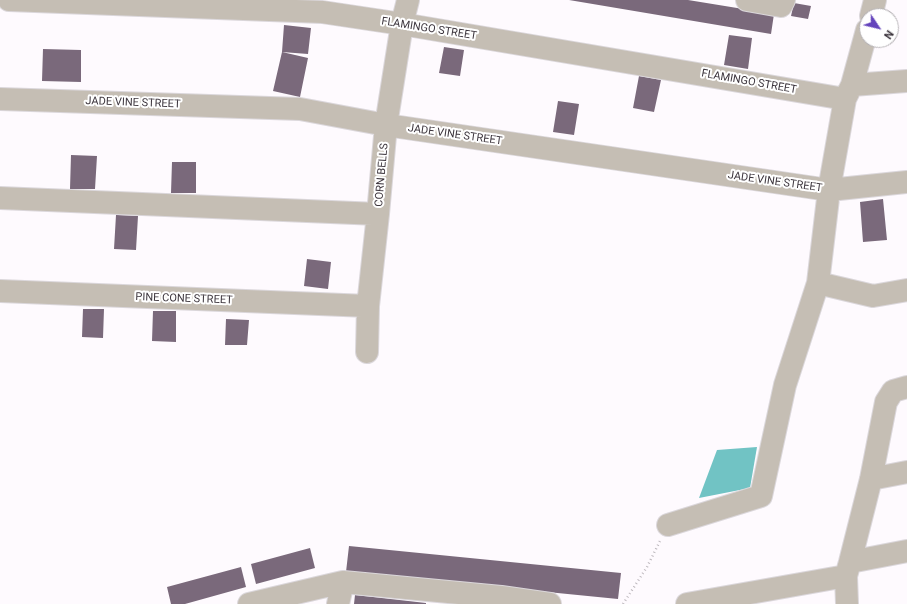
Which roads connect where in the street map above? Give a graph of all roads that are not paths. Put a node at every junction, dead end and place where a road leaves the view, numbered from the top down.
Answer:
1 (9, 0) edge
2 (408, 0) edge
3 (747, 0) edge
4 (784, 0) edge
5 (402, 24) junction
6 (862, 48) edge
7 (907, 81) edge
8 (849, 92) junction
9 (0, 98) edge
10 (386, 125) junction
11 (907, 182) edge
12 (829, 190) junction
13 (0, 198) edge
14 (378, 214) junction
15 (818, 283) junction
16 (907, 290) edge
17 (0, 291) edge
18 (368, 306) junction
19 (367, 352) dead end
20 (907, 387) edge
21 (907, 472) edge
22 (871, 479) junction
23 (668, 525) road end
24 (907, 551) edge
25 (848, 569) junction
26 (343, 582) junction
27 (500, 601) edge
28 (254, 603) edge
29 (338, 604) edge
30 (550, 604) edge
31 (687, 604) edge
32 (847, 604) edge

1 - 5 street, FLAMINGO STREET
2 - 5 street, CORN BELLS
3 - 4 street
5 - 8 street, FLAMINGO STREET
5 - 10 street, CORN BELLS
6 - 8 street
7 - 8 street, FLAMINGO STREET
8 - 12 street
9 - 10 street, JADE VINE STREET
10 - 12 street, JADE VINE STREET
10 - 14 street, CORN BELLS
11 - 12 street, JADE VINE STREET
12 - 15 street
13 - 14 street
14 - 18 street, CORN BELLS
15 - 16 street
15 - 23 street
17 - 18 street, PINE CONE STREET
18 - 19 street, CORN BELLS
20 - 22 street
21 - 22 street
22 - 25 street
24 - 25 street
25 - 31 street
25 - 32 street
26 - 27 street
26 - 28 street
26 - 29 street
27 - 30 street

